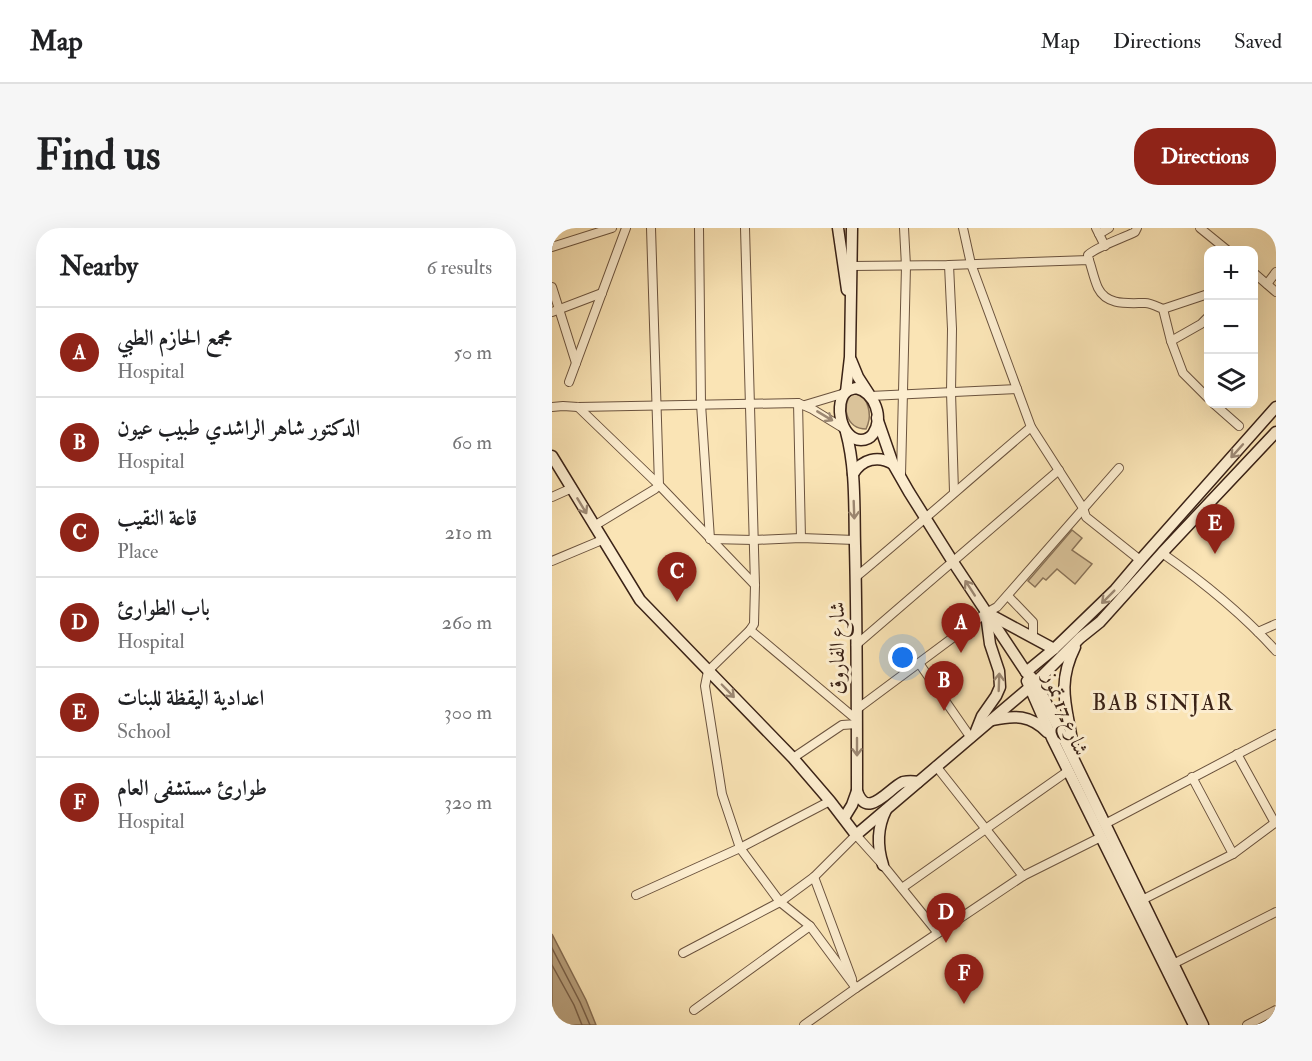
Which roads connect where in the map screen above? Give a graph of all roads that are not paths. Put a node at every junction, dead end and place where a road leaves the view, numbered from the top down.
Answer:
1 (612, 228) edge
2 (626, 228) edge
3 (651, 228) edge
4 (699, 228) edge
5 (745, 228) edge
6 (838, 228) edge
7 (852, 228) edge
8 (904, 228) edge
9 (963, 228) edge
10 (1109, 228) edge
11 (1137, 228) edge
12 (1200, 228) edge
13 (1098, 231) edge
14 (1105, 246) junction
15 (1222, 246) edge
16 (552, 247) edge
17 (1089, 260) junction
18 (971, 264) junction
19 (948, 265) junction
20 (852, 266) junction
21 (906, 266) junction
22 (1276, 272) edge
23 (1258, 276) edge
24 (1267, 284) junction
25 (552, 287) edge
26 (1276, 292) edge
27 (602, 293) junction
28 (1204, 296) edge
29 (1163, 309) junction
30 (555, 310) edge
31 (850, 312) junction
32 (1204, 321) edge
33 (1171, 341) junction
34 (850, 357) junction
35 (576, 363) junction
36 (569, 382) dead end
37 (1017, 389) junction
38 (846, 392) junction
39 (951, 392) junction
40 (1204, 393) edge
41 (903, 394) junction
42 (870, 395) junction
43 (750, 403) junction
44 (701, 404) junction
45 (801, 404) junction
46 (656, 405) junction
47 (552, 407) edge
48 (578, 407) junction
49 (1276, 407) edge
50 (1219, 408) edge
51 (877, 418) junction
52 (1272, 421) edge
53 (1239, 426) dead end
54 (1031, 427) junction
55 (845, 430) junction
56 (1276, 432) edge
57 (552, 456) edge
58 (894, 464) junction
59 (1119, 468) dead end
60 (1059, 470) junction
61 (853, 474) junction
62 (901, 478) junction
63 (659, 485) junction
64 (572, 488) junction
65 (954, 492) junction
66 (552, 497) edge
67 (1083, 508) junction
68 (925, 520) junction
69 (594, 526) junction
70 (801, 538) junction
71 (710, 539) junction
72 (602, 540) junction
73 (754, 540) junction
74 (855, 540) junction
75 (1161, 553) junction
76 (1140, 560) junction
77 (552, 561) edge
78 (953, 562) junction
79 (856, 577) junction
80 (755, 585) junction
81 (1008, 596) junction
82 (986, 613) junction
83 (1276, 624) edge
84 (750, 630) junction
85 (1258, 632) junction
86 (1033, 638) junction
87 (1080, 638) junction
88 (856, 645) junction
89 (1054, 649) junction
90 (1276, 651) edge
91 (919, 663) junction
92 (708, 671) junction
93 (1026, 672) junction
94 (1033, 685) junction
95 (857, 718) junction
96 (992, 720) junction
97 (1276, 734) edge
98 (973, 736) junction
99 (1052, 738) junction
100 (1237, 754) junction
101 (793, 758) junction
102 (936, 766) junction
103 (1072, 767) junction
104 (1192, 777) junction
105 (918, 782) junction
106 (857, 791) junction
107 (830, 801) junction
108 (888, 807) junction
109 (844, 818) junction
110 (1276, 822) edge
111 (1105, 824) junction
112 (986, 830) junction
113 (856, 835) junction
114 (1101, 837) junction
115 (740, 848) junction
116 (1233, 854) junction
117 (884, 865) junction
118 (1023, 876) junction
119 (814, 877) junction
120 (902, 888) junction
121 (636, 895) dead end
122 (1142, 900) junction
123 (780, 902) junction
124 (1276, 912) edge
125 (810, 926) junction
126 (938, 933) junction
127 (683, 953) dead end
128 (1173, 964) junction
129 (856, 988) junction
130 (1276, 1010) edge
131 (694, 1011) dead end
132 (804, 1025) edge
133 (1194, 1025) edge
134 (1203, 1025) edge
135 (1247, 1025) edge

1 - 16 street
2 - 27 street
3 - 46 street
4 - 44 street
5 - 43 street
6 - 31 main road, شارع الفاروق
7 - 20 main road, شارع الفاروق
8 - 21 street
9 - 18 street
10 - 13 street
11 - 14 street
12 - 15 street
13 - 14 street
14 - 17 street
17 - 18 street
17 - 29 street
18 - 19 street
18 - 37 street
19 - 21 street
19 - 39 street
20 - 21 street
20 - 31 main road, شارع الفاروق
21 - 41 street
22 - 24 street
23 - 24 street
24 - 26 street
25 - 30 street
27 - 30 street
27 - 35 street
28 - 29 street
29 - 33 street
30 - 35 street
31 - 34 main road, شارع الفاروق
32 - 33 street
33 - 40 street
34 - 38 main road, شارع الفاروق
34 - 42 main road, شارع الفاروق
35 - 36 street
37 - 39 street
37 - 54 street
38 - 42 main road
38 - 45 street
38 - 55 main road, شارع الفاروق
39 - 41 street
39 - 65 street
41 - 42 street
41 - 62 street
42 - 51 main road, شارع الفاروق
43 - 44 street
43 - 45 street
43 - 73 street
44 - 46 street
44 - 71 street
45 -> 55 street
45 - 70 street
46 - 48 street
46 - 63 street
47 - 48 street
48 - 63 street
49 - 52 main road
50 - 53 street
51 - 55 main road
51 - 58 main road, شارع الفاروق
52 -> 76 main road
54 - 60 street
54 - 65 street
55 - 61 main road, شارع الفاروق
56 - 75 main road
57 - 64 main road
58 - 61 main road
58 - 62 main road, شارع الفاروق
59 - 67 street
60 - 67 street
60 - 78 street
61 -> 74 main road, شارع الفاروق
62 - 68 main road, شارع الفاروق
63 - 69 street
63 - 71 street
64 - 66 street
64 -> 69 main road
65 - 68 street
67 - 76 street
67 - 81 street
68 - 78 main road, شارع الفاروق
68 - 79 street
69 - 72 main road
70 - 73 street
70 - 74 street
71 - 73 street
71 - 80 street
72 - 77 street
72 - 92 main road
73 - 80 street
74 - 79 main road, شارع الفاروق
75 - 85 street
75 - 87 main road
76 -> 89 main road
82 -> 78 main road, شارع الفاروق
78 - 88 street
79 - 88 main road, شارع الفاروق
80 - 84 street
81 - 82 street
81 - 86 street
82 - 86 main road
82 - 91 street
82 - 93 main road, شارع الفاروق
98 -> 82 main road
83 - 85 street
84 - 92 street
84 - 95 street
85 - 90 street
86 - 89 main road
87 - 94 main road
87 - 103 main road
88 - 95 main road, شارع الفاروق
89 - 93 main road
91 - 95 street
91 - 98 street
92 -> 101 main road
92 - 115 street
93 - 94 main road, شارع 17 تموز
94 - 96 main road
94 - 99 main road, شارع 17 تموز
94 - 103 main road, شارع 17 تموز
95 - 101 street
95 -> 106 main road, شارع الفاروق
96 - 98 main road
96 - 99 main road
97 - 100 street
98 - 102 main road
99 - 103 main road, شارع 17 تموز
100 - 104 street
100 - 110 street
101 - 107 main road
102 - 105 main road
102 - 112 street
103 - 111 main road, شارع 17 تموز
103 - 112 street
103 - 114 main road, شارع 17 تموز
104 - 111 street
104 - 116 street
105 - 106 main road
105 - 108 main road
106 - 109 main road
107 - 109 main road
107 - 115 street
108 - 113 main road
108 - 117 main road
109 - 113 main road
110 - 116 street
111 - 122 main road, شارع 17 تموز
112 - 118 street
112 - 120 street
113 - 117 street
113 - 119 street
114 - 118 street
114 - 133 main road, شارع 17 تموز
115 - 121 street
115 - 123 street
116 - 122 street
117 - 120 street
118 - 126 street
119 - 123 street
119 - 129 street
120 - 126 street
122 - 128 main road, شارع 17 تموز
123 - 125 street
123 - 127 street
124 - 128 street
125 - 129 street
125 - 131 street
126 - 129 street
128 - 134 main road, شارع 17 تموز
129 - 132 street
130 - 135 street

